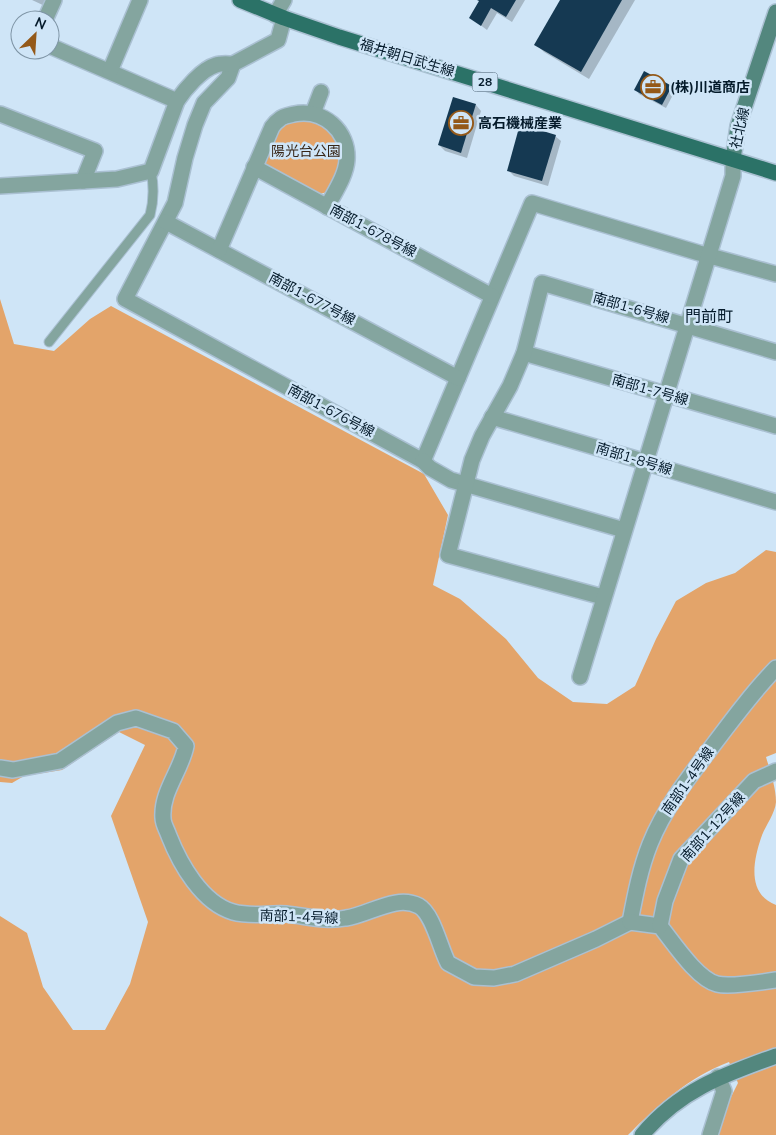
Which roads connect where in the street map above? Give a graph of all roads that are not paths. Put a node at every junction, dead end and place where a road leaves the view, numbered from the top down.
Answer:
1 (140, 0) edge
2 (240, 0) edge
3 (284, 0) edge
4 (776, 12) edge
5 (280, 17) junction
6 (60, 50) edge
7 (233, 64) junction
8 (110, 71) junction
9 (321, 92) dead end
10 (177, 101) junction
11 (313, 113) junction
12 (0, 114) edge
13 (733, 159) junction
14 (254, 167) junction
15 (151, 171) junction
16 (776, 173) edge
17 (83, 180) junction
18 (0, 186) edge
19 (328, 207) junction
20 (166, 222) junction
21 (220, 250) junction
22 (708, 255) junction
23 (776, 274) edge
24 (492, 296) junction
25 (687, 324) junction
26 (49, 342) dead end
27 (776, 352) edge
28 (524, 353) junction
29 (458, 378) junction
30 (666, 394) junction
31 (492, 417) junction
32 (776, 426) edge
33 (424, 461) junction
34 (645, 462) junction
35 (466, 484) junction
36 (776, 502) edge
37 (624, 530) junction
38 (603, 597) junction
39 (776, 668) edge
40 (580, 677) dead end
41 (0, 768) edge
42 (776, 771) edge
43 (630, 922) junction
44 (660, 926) junction
45 (776, 980) edge
46 (776, 1056) edge
47 (718, 1077) junction
48 (642, 1135) edge
49 (710, 1135) edge

1 - 8 street
2 - 5 main road, 福井朝日武生線 / 28
3 - 5 street
4 - 13 street, 社北線
5 - 7 street
5 - 13 main road, 福井朝日武生線 / 28
6 - 8 street
7 - 10 street
7 - 20 street, 南部1-676号線
8 - 10 street
9 - 11 street
10 - 15 street
11 - 14 street
11 - 19 street
12 - 17 street
13 - 16 main road, 福井朝日武生線 / 28
13 - 22 street
14 - 19 street, 南部1-678号線
14 - 21 street
15 - 17 street
15 - 26 lane
17 - 18 street
19 - 24 street, 南部1-678号線
20 - 21 street, 南部1-677号線
20 - 33 street, 南部1-676号線
21 - 29 street, 南部1-677号線
22 - 23 street
22 - 24 street
22 - 25 street
24 - 29 street
25 - 27 street, 南部1-6号線
25 - 28 street, 南部1-6号線
25 - 30 street
28 - 30 street, 南部1-7号線
28 - 31 street
29 - 33 street
30 - 32 street, 南部1-7号線
30 - 34 street
31 - 34 street, 南部1-8号線
31 - 35 street
33 - 35 street
34 - 36 street, 南部1-8号線
34 - 37 street
35 - 37 street
35 - 38 street
37 - 38 street
38 - 40 street
39 - 43 street, 南部1-4号線
41 - 43 street, 南部1-4号線
42 - 44 street, 南部1-12号線
43 - 44 street
44 - 45 street
46 - 47 street
47 - 48 street
47 - 49 street

